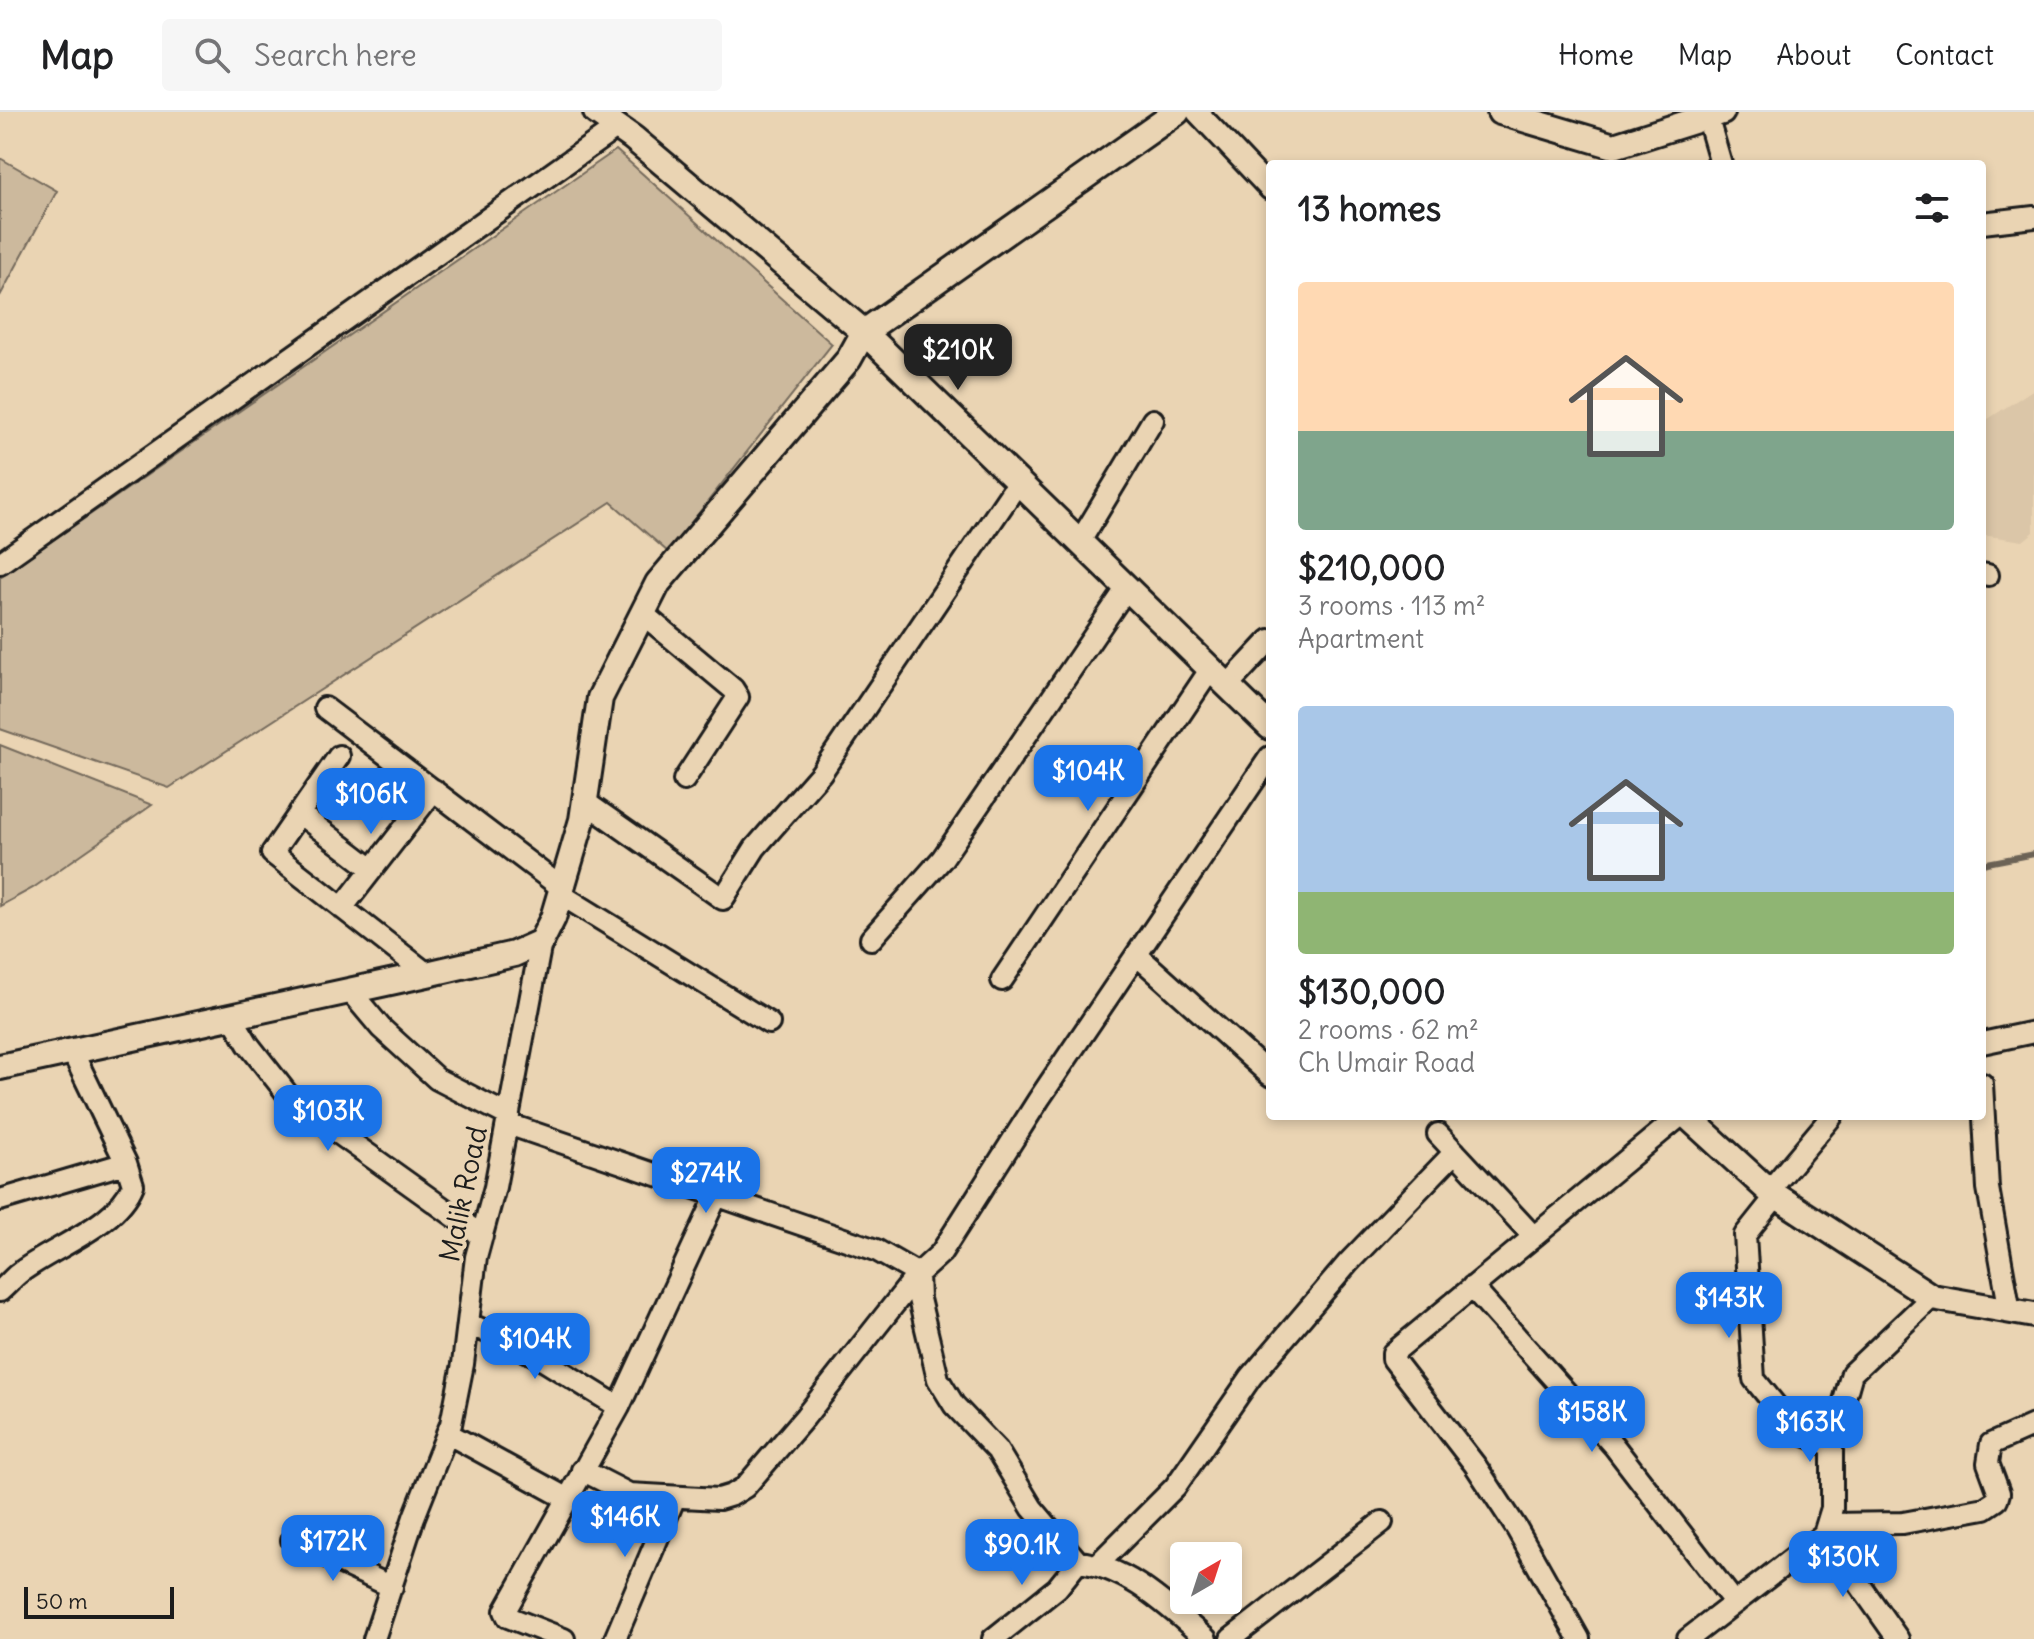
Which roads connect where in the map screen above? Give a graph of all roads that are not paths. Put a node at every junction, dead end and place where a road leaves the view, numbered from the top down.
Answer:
1 (596, 112) edge
2 (1177, 112) edge
3 (1197, 112) edge
4 (1500, 112) edge
5 (1711, 114) edge
6 (616, 128) junction
7 (1617, 155) edge
8 (1720, 160) edge
9 (1266, 185) edge
10 (2034, 217) edge
11 (1986, 223) edge
12 (864, 332) junction
13 (1153, 420) dead end
14 (1017, 484) junction
15 (1079, 543) junction
16 (0, 563) edge
17 (1126, 589) junction
18 (643, 614) junction
19 (1266, 643) edge
20 (1218, 678) junction
21 (325, 708) dead end
22 (1266, 723) edge
23 (339, 756) dead end
24 (1266, 763) edge
25 (684, 780) dead end
26 (434, 790) junction
27 (585, 802) junction
28 (299, 813) junction
29 (372, 869) junction
30 (561, 891) junction
31 (342, 908) junction
32 (871, 939) dead end
33 (541, 942) junction
34 (1138, 956) junction
35 (427, 974) junction
36 (1002, 980) dead end
37 (350, 991) junction
38 (232, 1017) junction
39 (769, 1023) dead end
40 (2034, 1032) edge
41 (1986, 1042) edge
42 (72, 1051) junction
43 (0, 1067) edge
44 (1266, 1071) edge
45 (508, 1120) junction
46 (1675, 1120) edge
47 (1691, 1120) edge
48 (1829, 1120) edge
49 (1984, 1120) edge
50 (1438, 1134) dead end
51 (1455, 1152) junction
52 (126, 1163) junction
53 (1773, 1194) junction
54 (717, 1195) junction
55 (0, 1200) edge
56 (482, 1236) junction
57 (1533, 1236) junction
58 (918, 1274) junction
59 (1472, 1287) junction
60 (0, 1291) edge
61 (1932, 1297) junction
62 (2022, 1313) edge
63 (468, 1323) junction
64 (619, 1407) junction
65 (2034, 1425) edge
66 (447, 1433) junction
67 (1832, 1446) junction
68 (582, 1470) junction
69 (675, 1497) junction
70 (566, 1498) junction
71 (1382, 1522) dead end
72 (1826, 1529) junction
73 (292, 1540) dead end
74 (1088, 1563) junction
75 (392, 1587) junction
76 (1735, 1603) junction
77 (374, 1639) edge
78 (564, 1639) edge
79 (615, 1639) edge
80 (993, 1639) edge
81 (1206, 1639) edge
82 (1231, 1639) edge
83 (1579, 1639) edge
84 (1688, 1639) edge
85 (1898, 1639) edge

1 - 6 street
2 - 12 street
3 - 9 street
4 - 7 street
5 - 7 street
5 - 8 street
6 - 12 street
6 - 16 street
10 - 11 street
12 - 14 street
12 - 18 street
13 - 15 street
14 - 15 street
14 - 27 street
15 - 17 street
17 - 20 street
17 - 32 street
18 - 25 street
18 - 27 street
19 - 20 street
20 - 22 street
20 - 36 street
21 - 26 street
23 - 28 street
24 - 34 street
26 - 29 street
26 - 30 street
27 - 30 street
28 - 29 street
28 - 31 street
29 - 31 street
30 - 33 street
30 - 39 street
31 - 35 street
33 - 35 street
33 - 45 street, Malik Road
34 - 44 street
34 - 58 street
35 - 37 street
37 - 38 street
37 - 45 street
38 - 42 street
38 - 56 street
40 - 41 street
42 - 43 street
42 - 52 street
45 - 54 street
45 - 56 street, Malik Road
46 - 57 street
47 - 53 street
48 - 53 street
49 - 62 street
50 - 51 street
51 - 57 street
51 - 74 street
52 - 55 street
52 - 60 street
53 - 61 street
53 - 67 street
54 - 58 street
54 - 64 street
56 - 63 street, Malik Road
57 - 59 street
58 - 69 street
58 - 74 street
59 - 76 street
59 - 83 street
61 - 62 street
61 - 67 street
63 - 64 street
63 - 66 street, Malik Road
64 - 68 street
65 - 72 street
66 - 70 street
66 - 75 street, Malik Road
67 - 72 street
68 - 69 street
68 - 70 street
69 - 79 street
70 - 78 street
71 - 82 street
72 - 76 street
72 - 85 street
73 - 75 street
74 - 80 street
74 - 81 street
75 - 77 street, Malik Road
76 - 84 street

